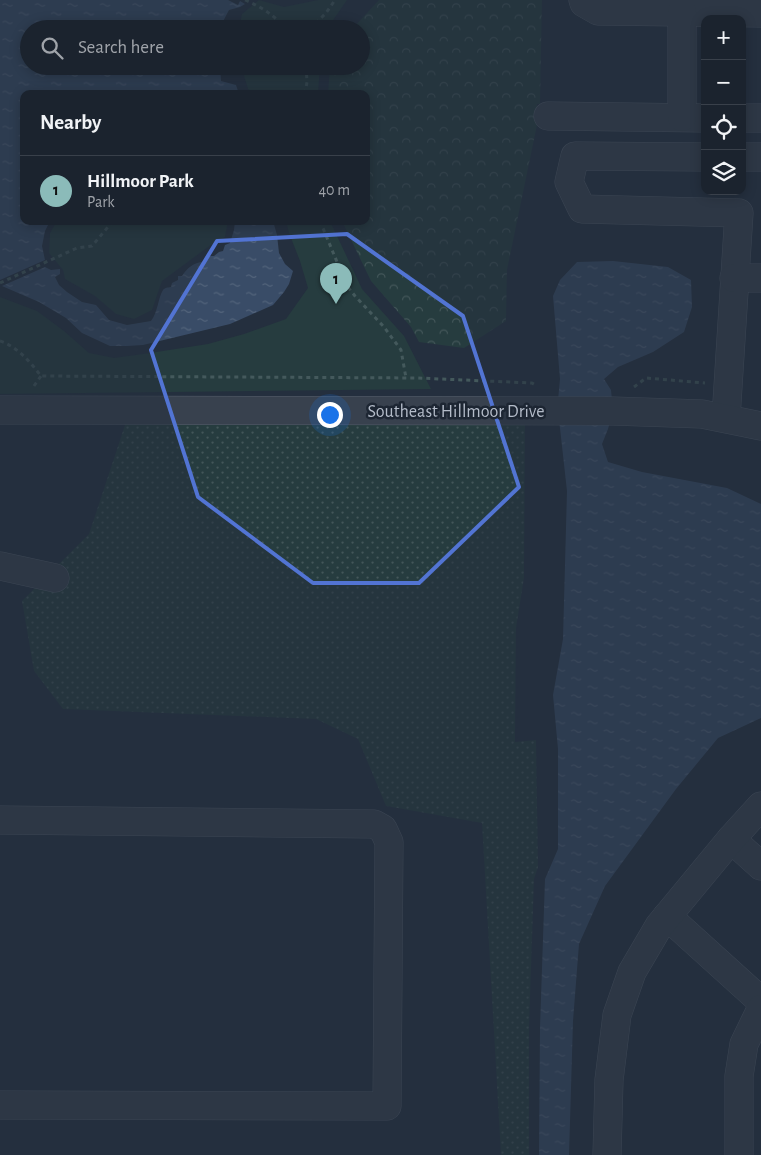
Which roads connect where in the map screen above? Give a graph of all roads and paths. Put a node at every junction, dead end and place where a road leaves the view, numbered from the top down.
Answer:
1 (245, 0) edge
2 (336, 0) edge
3 (583, 1) edge
4 (682, 12) junction
5 (761, 13) edge
6 (278, 20) edge
7 (319, 20) edge
8 (307, 75) edge
9 (306, 90) edge
10 (548, 116) dead end
11 (693, 117) edge
12 (746, 118) edge
13 (761, 118) edge
14 (701, 157) edge
15 (746, 157) edge
16 (761, 157) edge
17 (750, 213) edge
18 (110, 225) edge
19 (322, 225) edge
20 (748, 278) edge
21 (0, 282) edge
22 (0, 341) edge
23 (406, 378) junction
24 (712, 384) dead end
25 (538, 388) dead end
26 (620, 402) junction
27 (0, 410) edge
28 (726, 418) junction
29 (761, 426) edge
30 (0, 566) edge
31 (55, 578) dead end
32 (761, 806) edge
33 (0, 820) edge
34 (731, 839) junction
35 (761, 866) edge
36 (668, 916) junction
37 (761, 1001) edge
38 (761, 1009) edge
39 (0, 1105) edge
40 (607, 1155) edge
41 (739, 1155) edge

1 - 6 path
2 - 7 path
3 - 4 street
4 - 5 street
4 - 11 street
8 - 9 path
10 - 11 street
12 - 13 street
14 - 17 street
15 - 16 street
17 - 20 street
18 - 21 path
19 - 23 path
20 - 28 street
22 - 23 path
23 - 25 path
24 - 26 path
26 - 27 street, Southeast Hillmoor Drive
26 - 28 street, Southeast Hillmoor Drive
28 - 29 street, Southeast Hillmoor Drive
30 - 31 street
32 - 34 street
33 - 39 street
34 - 35 street
34 - 36 street
36 - 37 street
36 - 40 street
38 - 41 street

